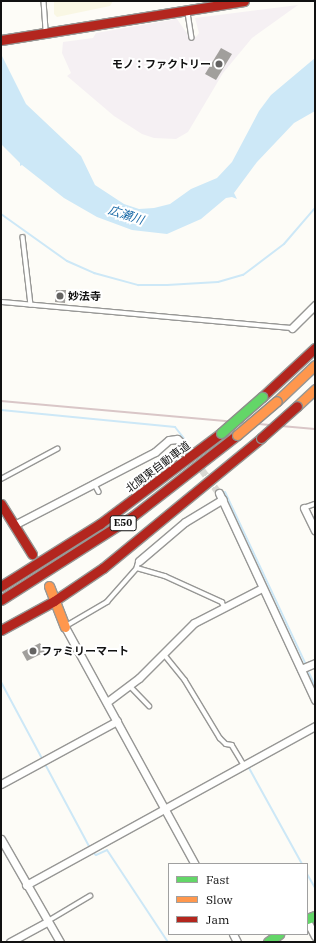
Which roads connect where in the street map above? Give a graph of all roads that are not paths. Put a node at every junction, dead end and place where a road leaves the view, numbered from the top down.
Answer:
1 (44, 1) edge
2 (244, 1) edge
3 (188, 10) junction
4 (44, 33) junction
5 (192, 38) dead end
6 (1, 40) edge
7 (23, 237) dead end
8 (1, 302) edge
9 (31, 305) junction
10 (315, 306) edge
11 (292, 328) joint
12 (315, 348) edge
13 (315, 365) edge
14 (315, 389) edge
15 (183, 444) dead end
16 (57, 449) dead end
17 (1, 478) edge
18 (94, 483) junction
19 (99, 492) dead end
20 (1, 504) edge
21 (315, 504) edge
22 (304, 508) joint
23 (4, 516) edge
24 (14, 525) junction
25 (315, 531) edge
26 (32, 554) dead end
27 (138, 565) junction
28 (1, 586) edge
29 (48, 586) dead end
30 (262, 588) junction
31 (1, 600) edge
32 (54, 601) junction
33 (224, 606) junction
34 (65, 627) junction
35 (1, 630) edge
36 (164, 654) junction
37 (315, 663) edge
38 (301, 669) junction
39 (130, 686) junction
40 (315, 700) edge
41 (107, 702) junction
42 (149, 706) dead end
43 (117, 721) junction
44 (315, 726) edge
45 (245, 766) junction
46 (1, 784) edge
47 (165, 810) junction
48 (1, 839) edge
49 (194, 863) edge
50 (26, 885) junction
51 (90, 896) dead end
52 (47, 922) junction
53 (308, 922) edge
54 (278, 935) edge
55 (315, 936) edge
56 (10, 942) edge
57 (60, 942) edge
58 (268, 942) edge

1 - 4 lane
2 - 3 main road
3 - 4 main road
3 - 5 lane
4 - 6 main road
7 - 9 lane
8 - 9 lane
9 - 11 lane
10 - 11 street
12 - 28 main road, 北関東自動車道 / E50, bridge
13 - 31 main road, E50, bridge
14 - 32 main road, bridge
15 - 18 street
16 - 17 lane
18 - 19 lane
18 - 24 street
20 - 23 main road
21 - 22 lane
22 - 25 street
23 - 24 main road
24 - 26 main road
27 - 30 street
27 - 33 lane
27 - 34 lane
29 - 32 main road
30 - 33 street
30 - 38 street
32 - 34 main road
32 - 35 main road
33 - 36 street
34 - 41 street
36 - 39 street
36 - 45 lane
37 - 38 street
38 - 40 street
39 - 41 street
39 - 42 lane
41 - 43 street
43 - 46 street
43 - 47 street
44 - 45 street
45 - 47 street
47 - 49 street
47 - 50 street
48 - 50 street
50 - 52 street
51 - 52 lane
52 - 56 street
52 - 57 street
53 - 55 street
54 - 58 main road

